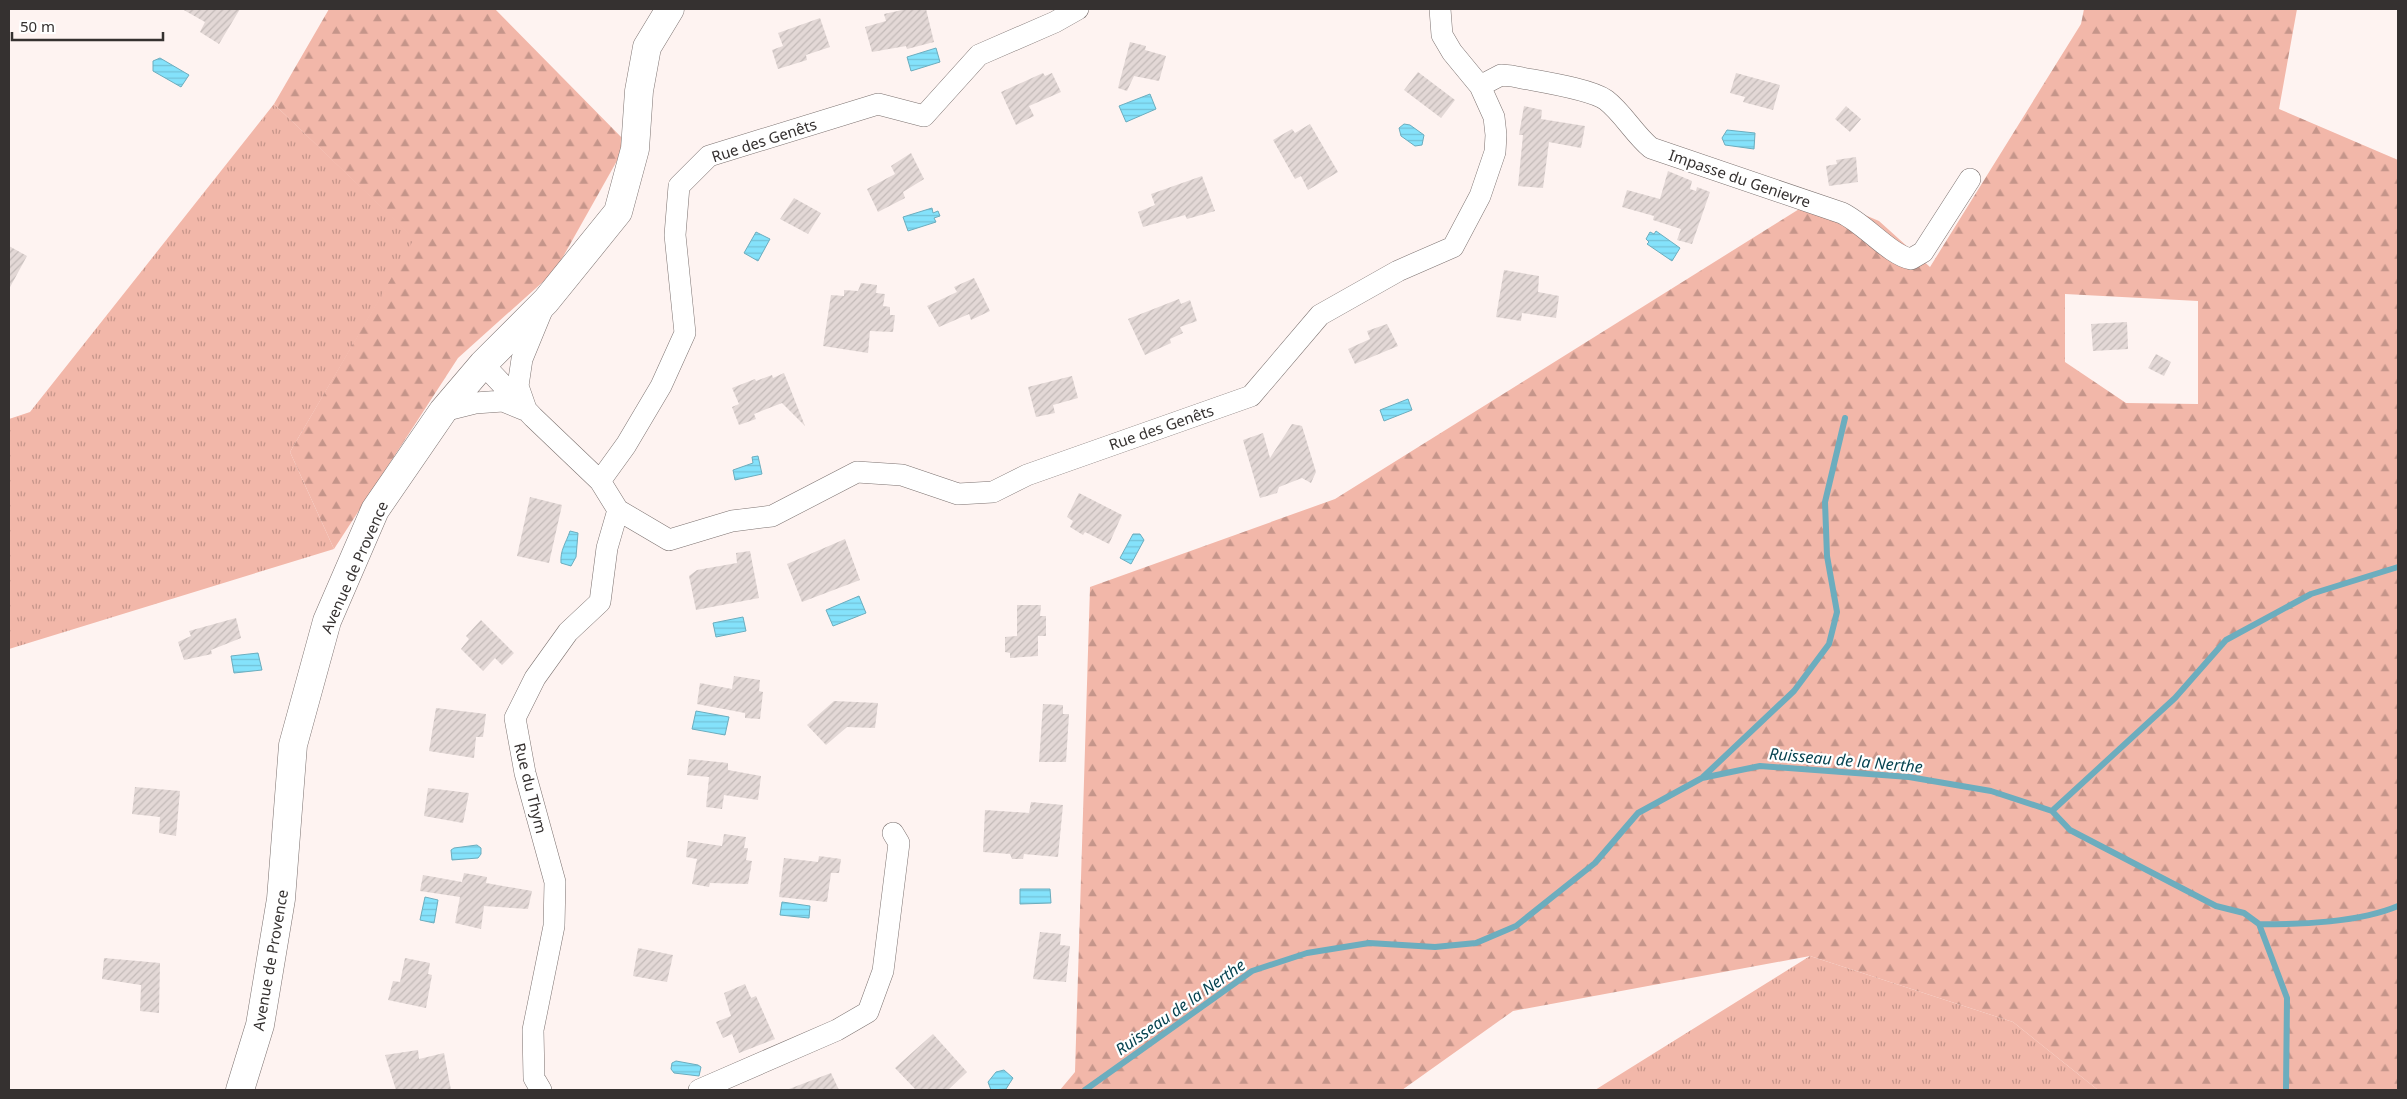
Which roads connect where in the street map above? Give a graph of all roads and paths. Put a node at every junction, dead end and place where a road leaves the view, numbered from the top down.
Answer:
1 (670, 9) edge
2 (1078, 9) edge
3 (1440, 9) edge
4 (1480, 86) junction
5 (1970, 179) dead end
6 (546, 301) junction
7 (483, 364) junction
8 (443, 411) junction
9 (527, 411) junction
10 (600, 481) junction
11 (618, 510) junction
12 (893, 833) dead end
13 (240, 1090) edge
14 (541, 1090) edge
15 (699, 1090) edge

1 - 6 street, Avenue de Provence
2 - 10 street, Rue des Genêts
3 - 4 street, Rue des Genêts
4 - 5 street, Impasse du Genievre
4 - 11 street, Rue des Genêts
6 - 7 street, Avenue de Provence
6 - 9 street
7 - 8 street, Avenue de Provence
7 - 9 street, Rue des Genêts
8 - 9 street
8 - 13 street, Avenue de Provence
9 - 10 street, Rue des Genêts
10 - 11 street, Rue des Genêts
11 - 14 street, Rue du Thym
12 - 15 street

